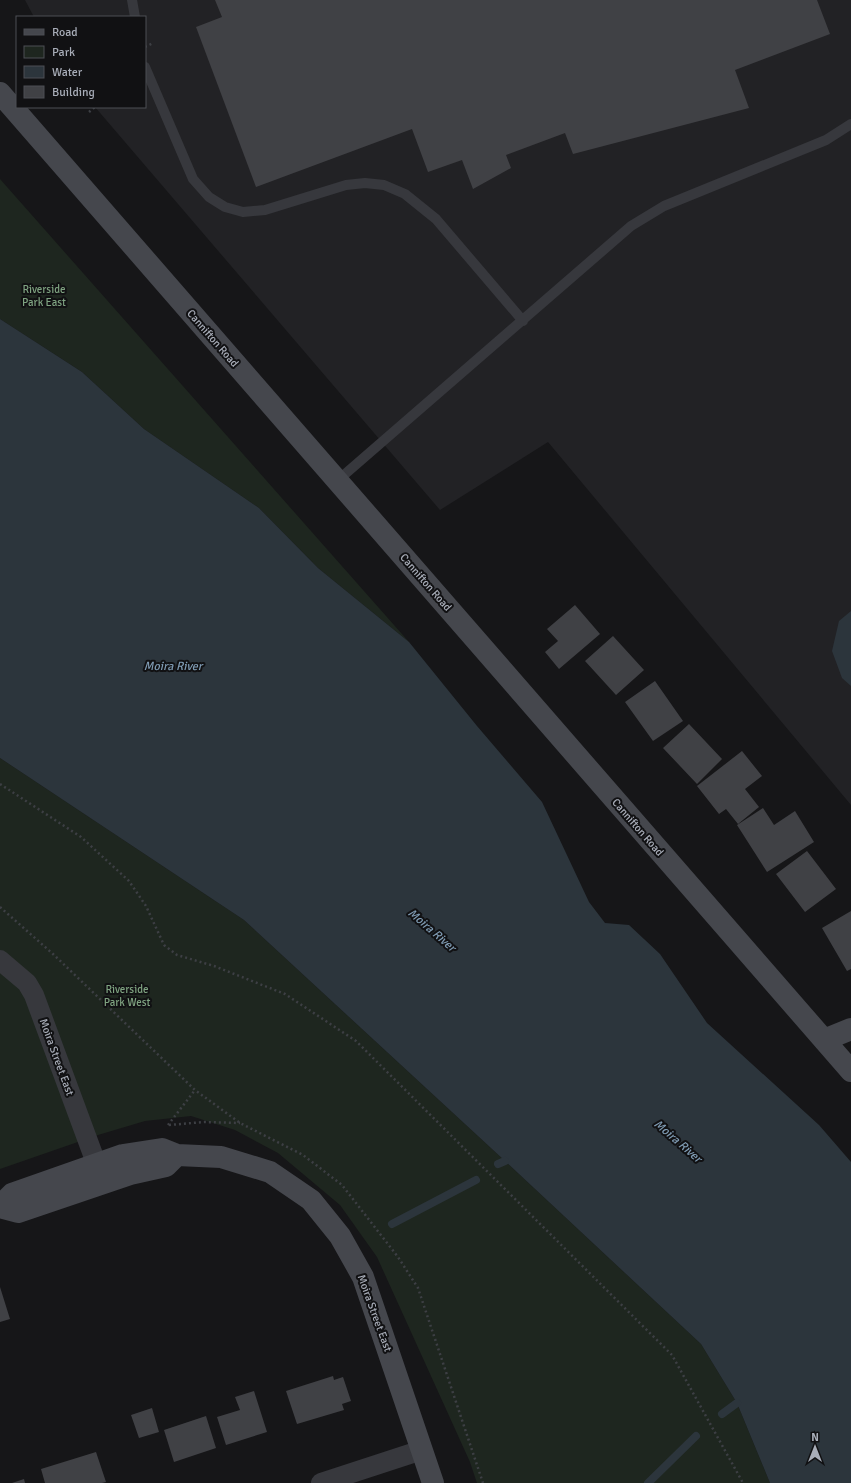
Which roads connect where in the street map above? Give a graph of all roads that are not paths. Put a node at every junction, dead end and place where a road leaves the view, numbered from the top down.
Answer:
1 (132, 0) edge
2 (135, 16) edge
3 (146, 69) edge
4 (0, 93) edge
5 (851, 124) edge
6 (523, 321) junction
7 (337, 481) junction
8 (0, 960) edge
9 (851, 1029) edge
10 (824, 1040) junction
11 (851, 1071) edge
12 (100, 1174) junction
13 (0, 1207) edge
14 (422, 1450) junction
15 (321, 1483) edge
16 (433, 1483) edge

1 - 2 lane
3 - 6 lane
4 - 7 main road, Cannifton Road
5 - 6 lane
6 - 7 lane
7 - 10 main road, Cannifton Road
8 - 12 street, Moira Street East
9 - 10 main road
10 - 11 main road, Cannifton Road
12 - 13 main road
12 - 14 main road, Moira Street East
14 - 15 street
14 - 16 main road, Moira Street East

